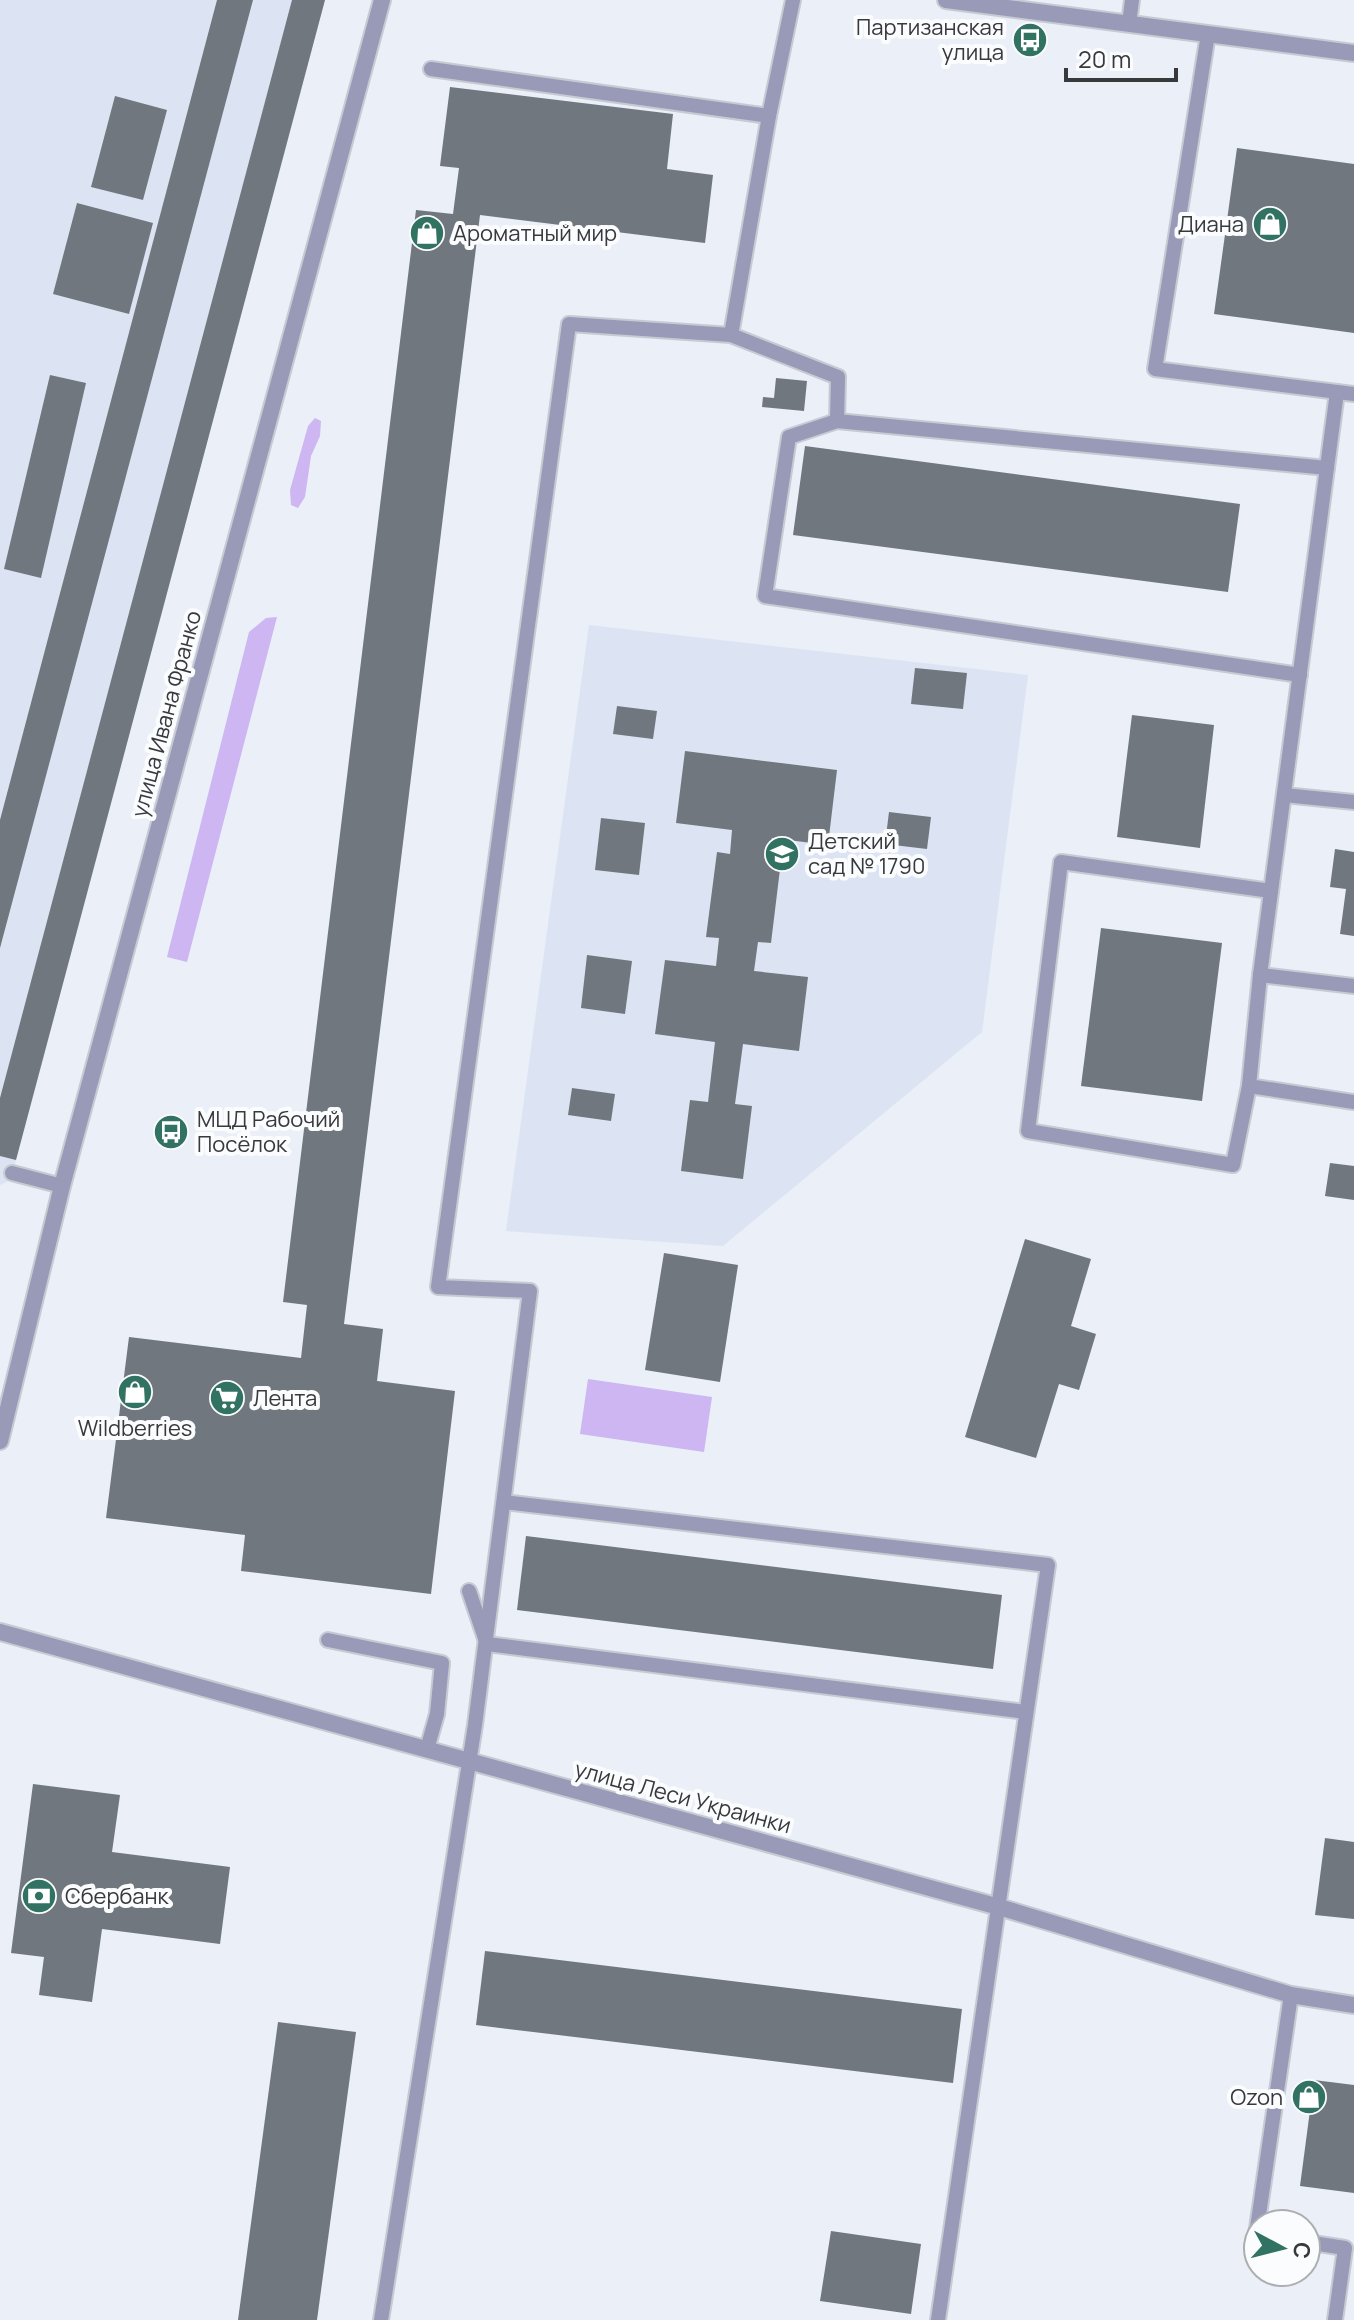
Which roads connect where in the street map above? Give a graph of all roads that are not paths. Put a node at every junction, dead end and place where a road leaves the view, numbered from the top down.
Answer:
1 (382, 0) edge
2 (793, 0) edge
3 (946, 0) edge
4 (1132, 0) edge
5 (1024, 5) edge
6 (1129, 24) junction
7 (1208, 34) junction
8 (1354, 53) edge
9 (431, 69) dead end
10 (769, 116) junction
11 (731, 335) junction
12 (1337, 392) junction
13 (1354, 394) edge
14 (837, 421) junction
15 (1327, 468) junction
16 (1300, 675) junction
17 (1284, 795) junction
18 (1354, 802) edge
19 (1271, 891) junction
20 (1260, 975) junction
21 (1354, 986) edge
22 (1249, 1086) junction
23 (1354, 1102) edge
24 (12, 1173) dead end
25 (62, 1186) junction
26 (0, 1441) edge
27 (504, 1502) junction
28 (469, 1591) dead end
29 (0, 1632) edge
30 (328, 1640) dead end
31 (487, 1644) junction
32 (1026, 1712) junction
33 (427, 1749) junction
34 (470, 1761) junction
35 (999, 1907) junction
36 (1291, 1995) junction
37 (1354, 2005) edge
38 (1260, 2208) edge
39 (1322, 2244) edge
40 (383, 2320) edge
41 (938, 2320) edge
42 (1335, 2320) edge

1 - 25 street, улица Ивана Франко
2 - 10 lane
3 - 5 street
4 - 6 lane
5 - 6 street
6 - 7 street
7 - 8 street
7 - 12 lane
9 - 10 lane
10 - 11 lane
11 - 14 lane
11 - 27 lane
12 - 13 lane
12 - 15 lane
14 - 15 lane
14 - 16 lane
15 - 16 lane
16 - 17 lane
17 - 18 lane
17 - 19 lane
19 - 20 lane
19 - 22 lane
20 - 21 lane
20 - 22 lane
22 - 23 lane
24 - 25 lane
25 - 26 street, улица Ивана Франко
27 - 31 lane
27 - 32 lane
28 - 31 lane
29 - 33 street, улица Леси Украинки
30 - 33 lane
31 - 32 lane
31 - 34 lane
32 - 35 lane
33 - 34 street, улица Леси Украинки
34 - 35 street, улица Леси Украинки
34 - 40 lane
35 - 36 street, улица Леси Украинки
35 - 41 lane
36 - 37 street, улица Леси Украинки
36 - 38 lane
39 - 42 lane

